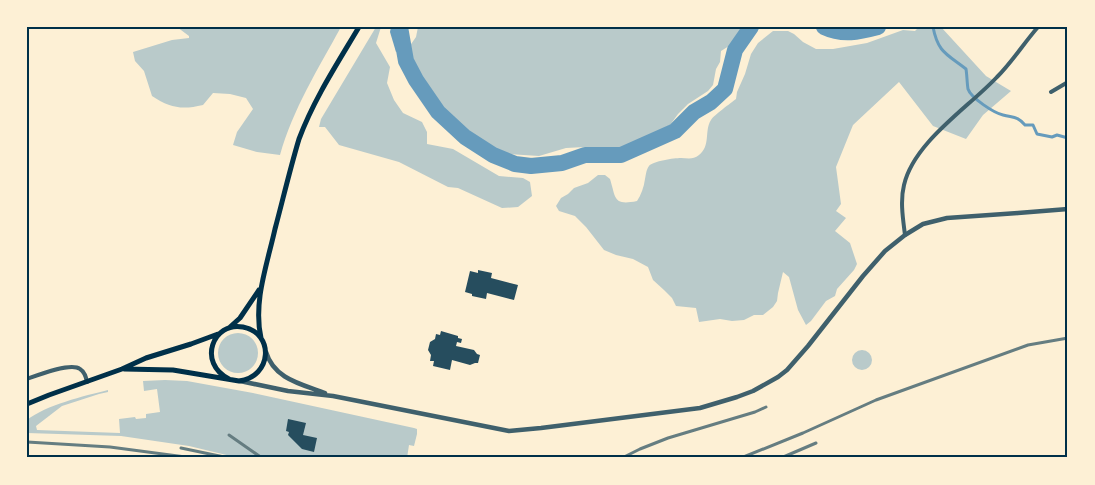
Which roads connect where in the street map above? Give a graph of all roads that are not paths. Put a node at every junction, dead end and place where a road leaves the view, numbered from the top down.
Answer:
1 (359, 27) edge
2 (1038, 27) edge
3 (1068, 82) edge
4 (1051, 92) dead end
5 (1068, 209) edge
6 (904, 235) junction
7 (261, 286) junction
8 (228, 328) junction
9 (220, 334) junction
10 (261, 338) junction
11 (264, 347) junction
12 (124, 369) junction
13 (27, 379) edge
14 (229, 379) junction
15 (239, 381) junction
16 (87, 382) junction
17 (333, 396) junction
18 (28, 404) edge

1 - 7 main road
2 - 6 street
3 - 4 street
5 - 6 street
6 - 17 street
7 - 8 main road
7 - 10 main road
8 - 9 main road
8 - 10 main road
9 - 12 main road
9 - 14 main road
10 - 11 main road
11 - 15 main road
11 - 17 street
12 - 14 main road
12 - 16 main road
13 - 16 street
14 - 15 main road
15 - 17 street
16 - 18 main road

